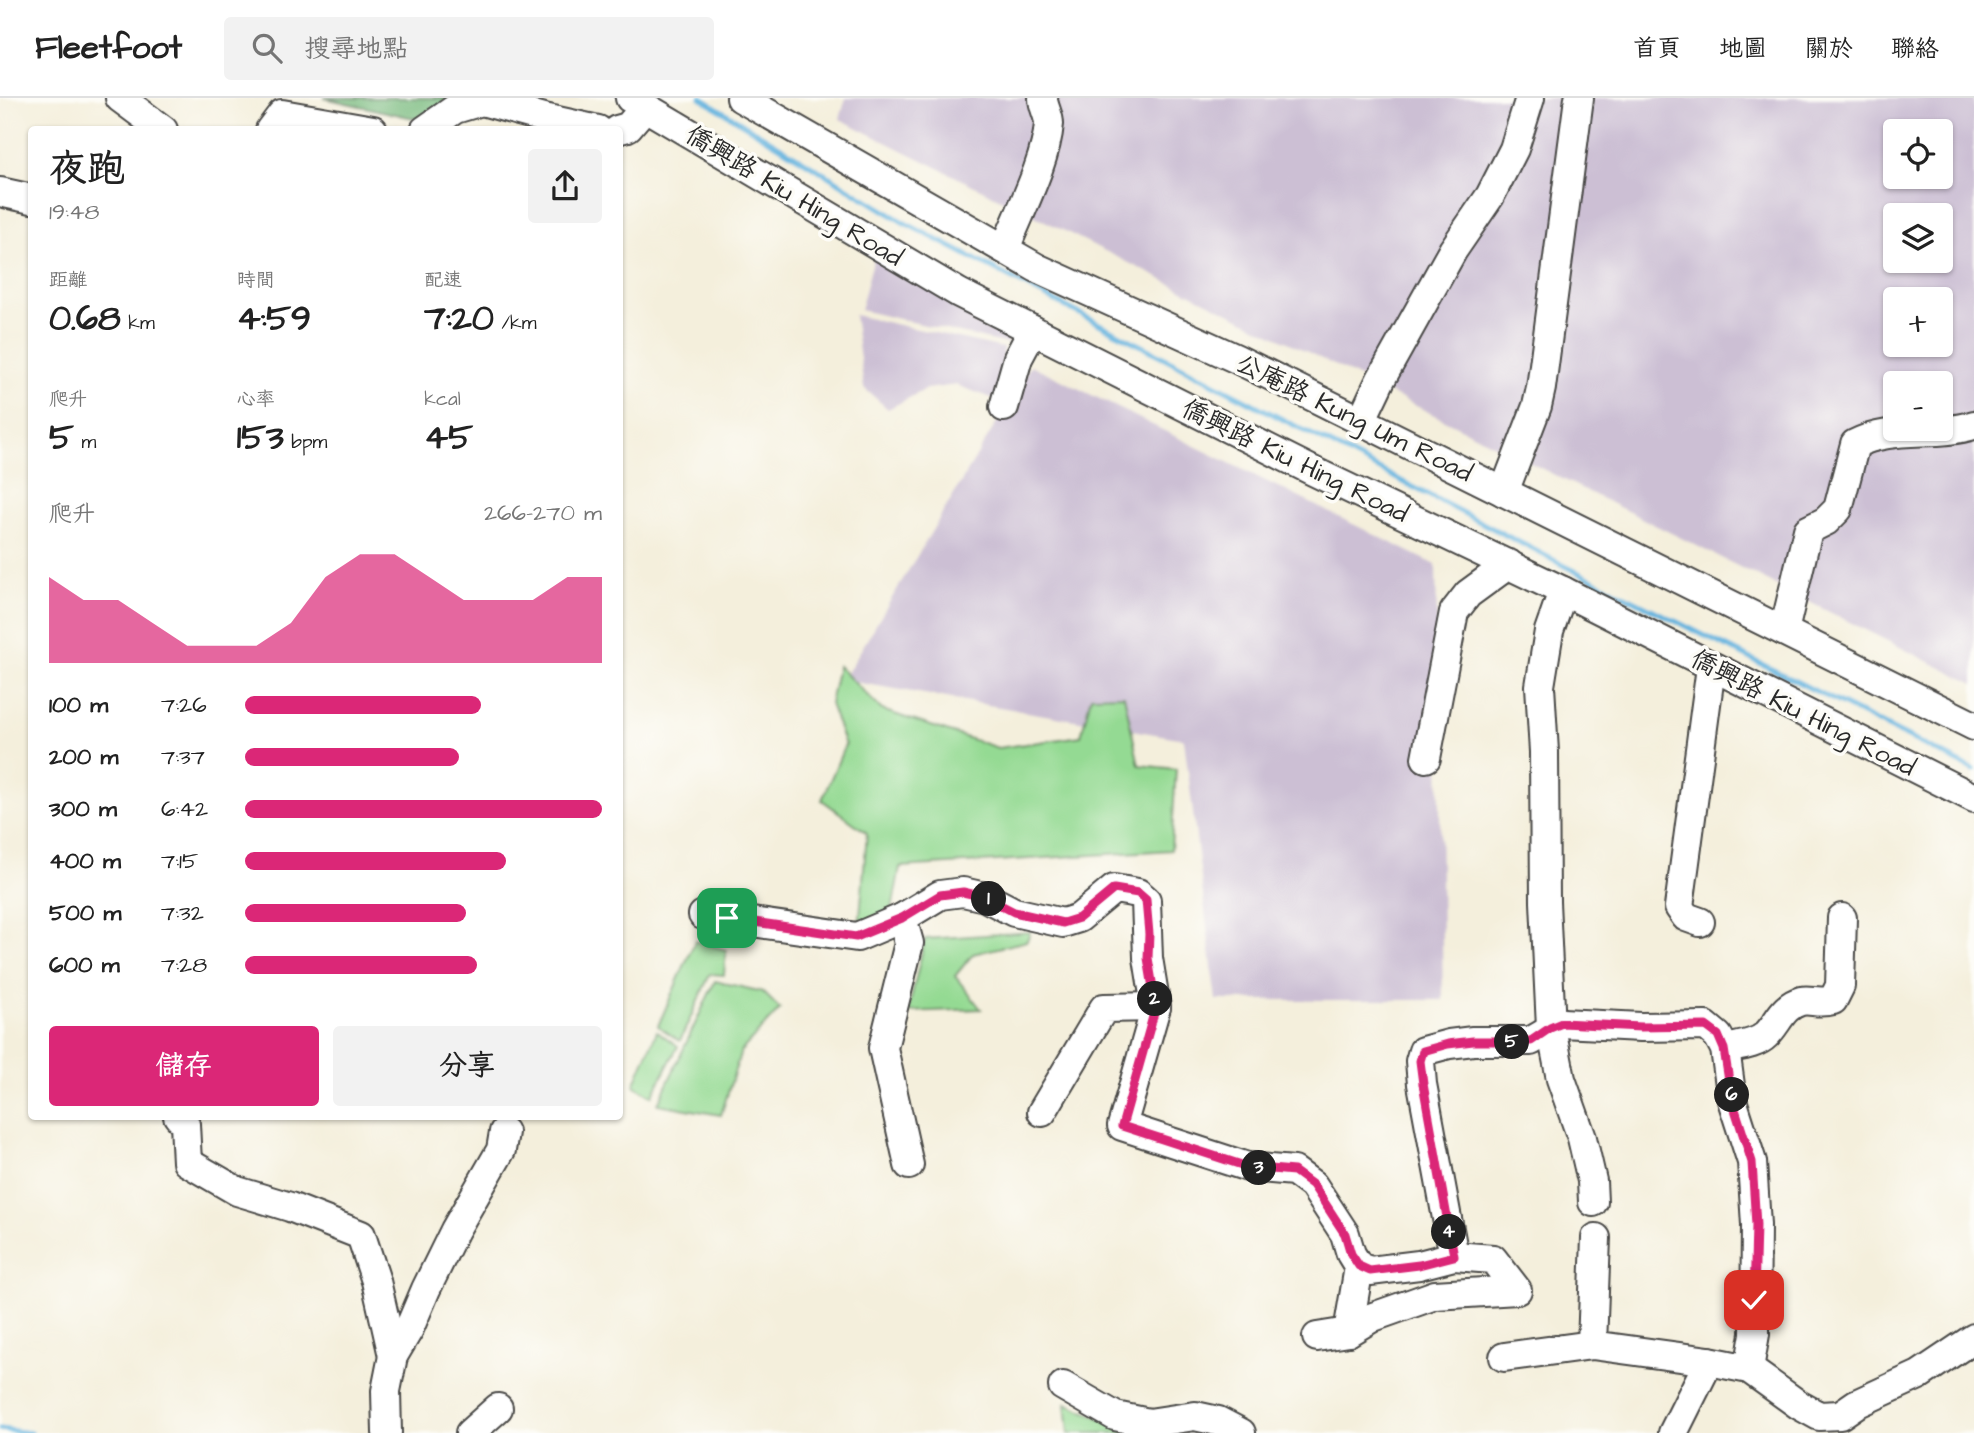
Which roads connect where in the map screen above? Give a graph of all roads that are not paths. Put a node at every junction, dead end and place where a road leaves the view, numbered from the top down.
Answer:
1 (120, 98) edge
2 (741, 98) edge
3 (1043, 98) edge
4 (1531, 98) edge
5 (1579, 98) edge
6 (480, 99) edge
7 (637, 103) edge
8 (158, 126) edge
9 (273, 126) edge
10 (350, 126) edge
11 (431, 126) edge
12 (580, 126) edge
13 (623, 128) edge
14 (0, 192) edge
15 (28, 198) edge
16 (1005, 249) junction
17 (1033, 330) junction
18 (1004, 407) dead end
19 (1361, 421) junction
20 (1974, 425) edge
21 (1504, 492) junction
22 (1509, 564) junction
23 (1563, 591) junction
24 (1784, 631) junction
25 (1710, 667) junction
26 (1974, 726) edge
27 (1426, 758) dead end
28 (1974, 799) edge
29 (703, 915) dead end
30 (902, 918) junction
31 (1842, 918) dead end
32 (1700, 922) dead end
33 (1156, 1006) junction
34 (1550, 1028) junction
35 (1724, 1049) junction
36 (1042, 1112) dead end
37 (185, 1120) edge
38 (504, 1132) dead end
39 (909, 1165) dead end
40 (1593, 1202) dead end
41 (1596, 1238) dead end
42 (1454, 1256) junction
43 (1359, 1266) junction
44 (1348, 1332) junction
45 (1317, 1337) dead end
46 (1974, 1338) edge
47 (1592, 1345) junction
48 (393, 1356) junction
49 (1504, 1357) dead end
50 (1709, 1361) junction
51 (1749, 1368) junction
52 (1063, 1386) dead end
53 (498, 1408) dead end
54 (387, 1433) edge
55 (470, 1433) edge
56 (1241, 1433) edge
57 (1673, 1433) edge

1 - 8 street
2 - 16 street, 公庵路 Kung Um Road
3 - 16 street
4 - 19 street
5 - 21 street
6 - 11 street
6 - 12 street
7 - 13 street
7 - 17 street, 僑興路 Kiu Hing Road
9 - 10 street
14 - 15 street
16 - 19 street, 公庵路 Kung Um Road
17 - 18 street
17 - 22 street, 僑興路 Kiu Hing Road
19 - 21 street, 公庵路 Kung Um Road
20 - 24 street
21 - 24 street, 公庵路 Kung Um Road
22 - 23 street, 僑興路 Kiu Hing Road
22 - 27 street
23 - 25 street, 僑興路 Kiu Hing Road
23 - 34 street
24 - 26 street, 公庵路 Kung Um Road
25 - 28 street, 僑興路 Kiu Hing Road
25 - 32 street
29 - 30 street
30 - 33 street
30 - 39 street
31 - 35 street
33 - 36 street
33 - 43 street
34 - 35 street
34 - 40 street
34 - 42 street
35 - 51 street
37 - 48 street
38 - 48 street
41 - 47 street
42 - 43 street
42 - 44 street
43 - 44 street
44 - 45 street
46 - 51 street
47 - 49 street
47 - 50 street
48 - 54 street
50 - 51 street
50 - 57 street
52 - 56 street
53 - 55 street

